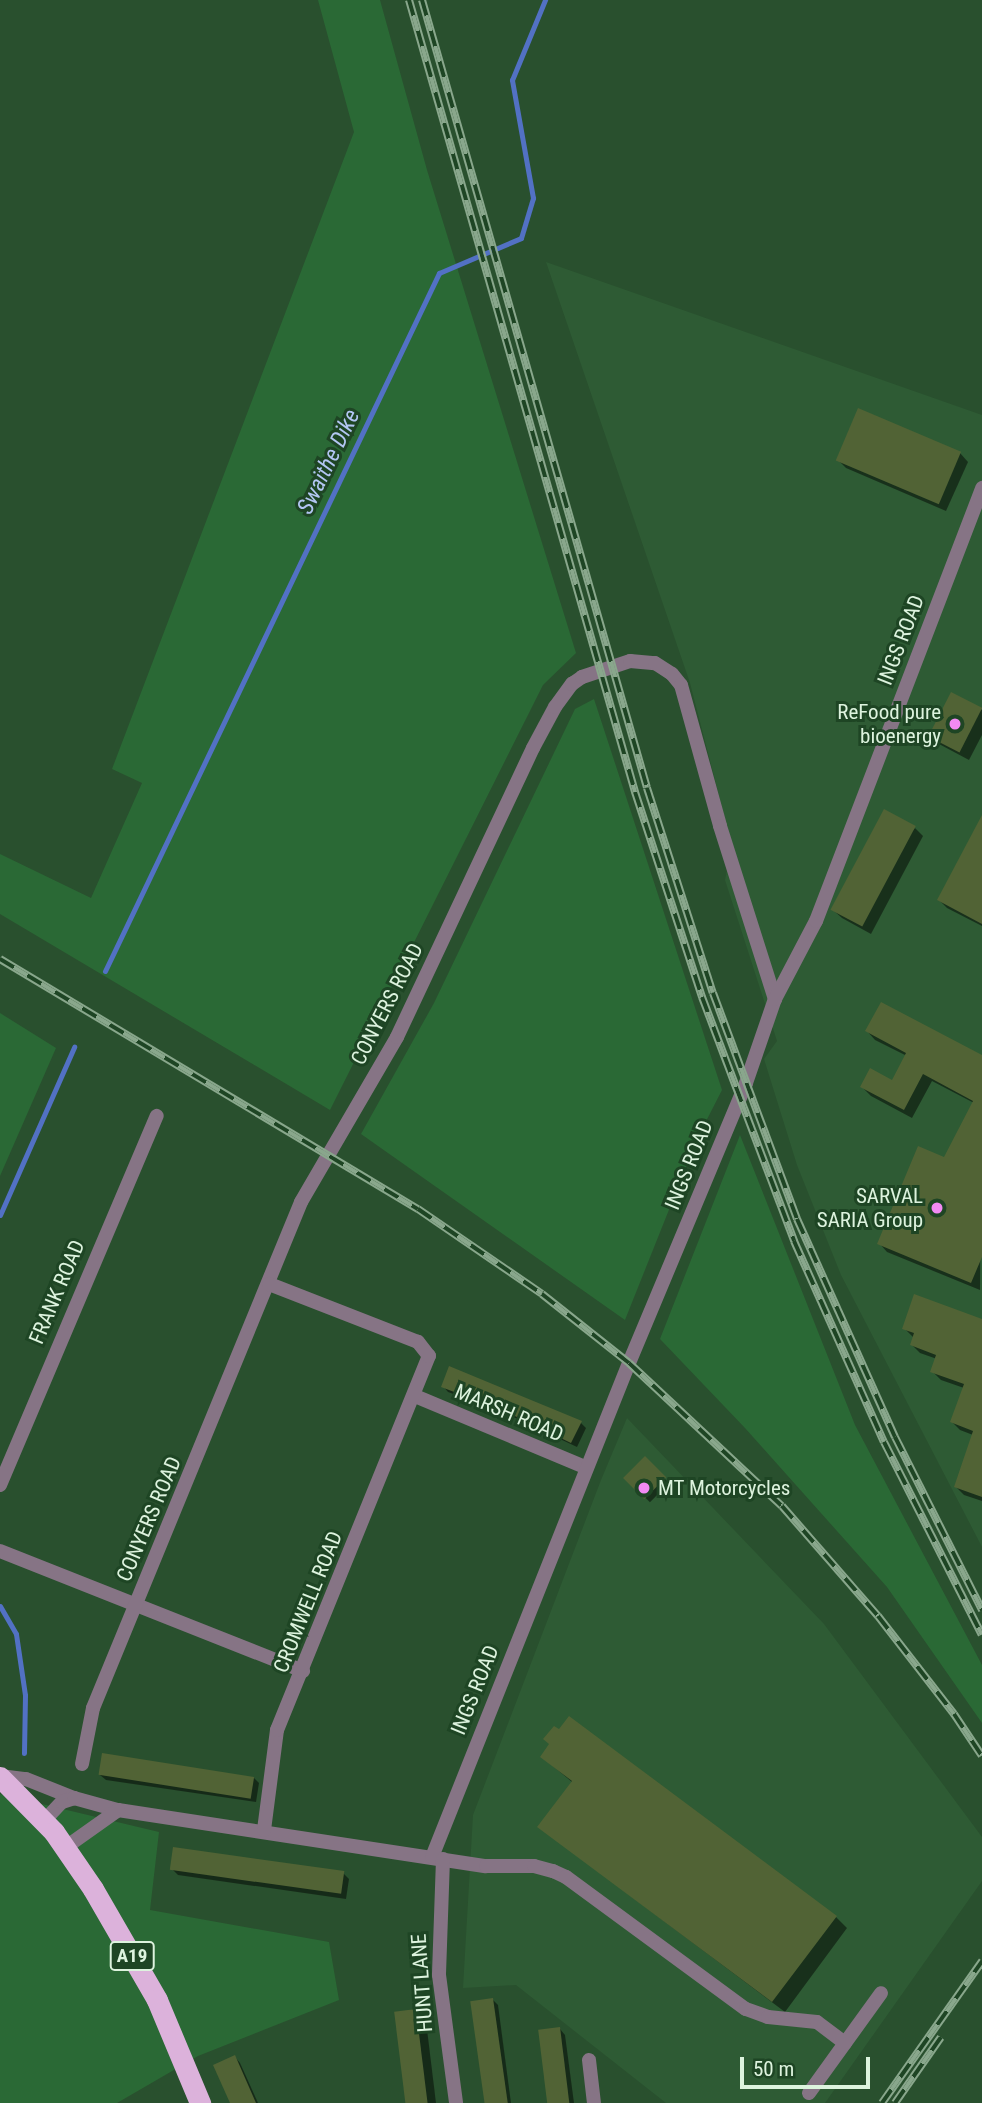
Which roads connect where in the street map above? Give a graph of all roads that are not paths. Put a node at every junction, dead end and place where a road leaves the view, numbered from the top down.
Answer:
1 (982, 488) edge
2 (775, 999) junction
3 (156, 1116) dead end
4 (269, 1284) junction
5 (415, 1396) junction
6 (587, 1468) junction
7 (0, 1485) edge
8 (0, 1551) edge
9 (136, 1603) junction
10 (303, 1671) junction
11 (82, 1764) dead end
12 (0, 1776) edge
13 (74, 1798) junction
14 (118, 1810) junction
15 (44, 1821) junction
16 (264, 1830) junction
17 (66, 1847) junction
18 (437, 1858) junction
19 (881, 1993) dead end
20 (845, 2043) junction
21 (589, 2060) dead end
22 (809, 2093) dead end
23 (200, 2103) edge
24 (456, 2103) edge
25 (594, 2103) edge

1 - 2 street, INGS ROAD
2 - 4 street, CONYERS ROAD
2 - 6 street, INGS ROAD
3 - 7 street, FRANK ROAD
4 - 5 street, CROMWELL ROAD
4 - 9 street, CONYERS ROAD
5 - 6 street, MARSH ROAD
5 - 10 street, CROMWELL ROAD
6 - 18 street, INGS ROAD
8 - 9 street
9 - 10 street
9 - 11 street, CONYERS ROAD
10 - 16 street, CROMWELL ROAD
12 - 13 street
12 - 15 highway, A19
13 - 14 street
13 - 15 street
14 - 16 street
14 - 17 street
15 - 17 highway, A19
16 - 18 street
17 - 23 highway, A19
18 - 20 street
18 - 24 street, HUNT LANE
19 - 20 street
20 - 22 street
21 - 25 street

